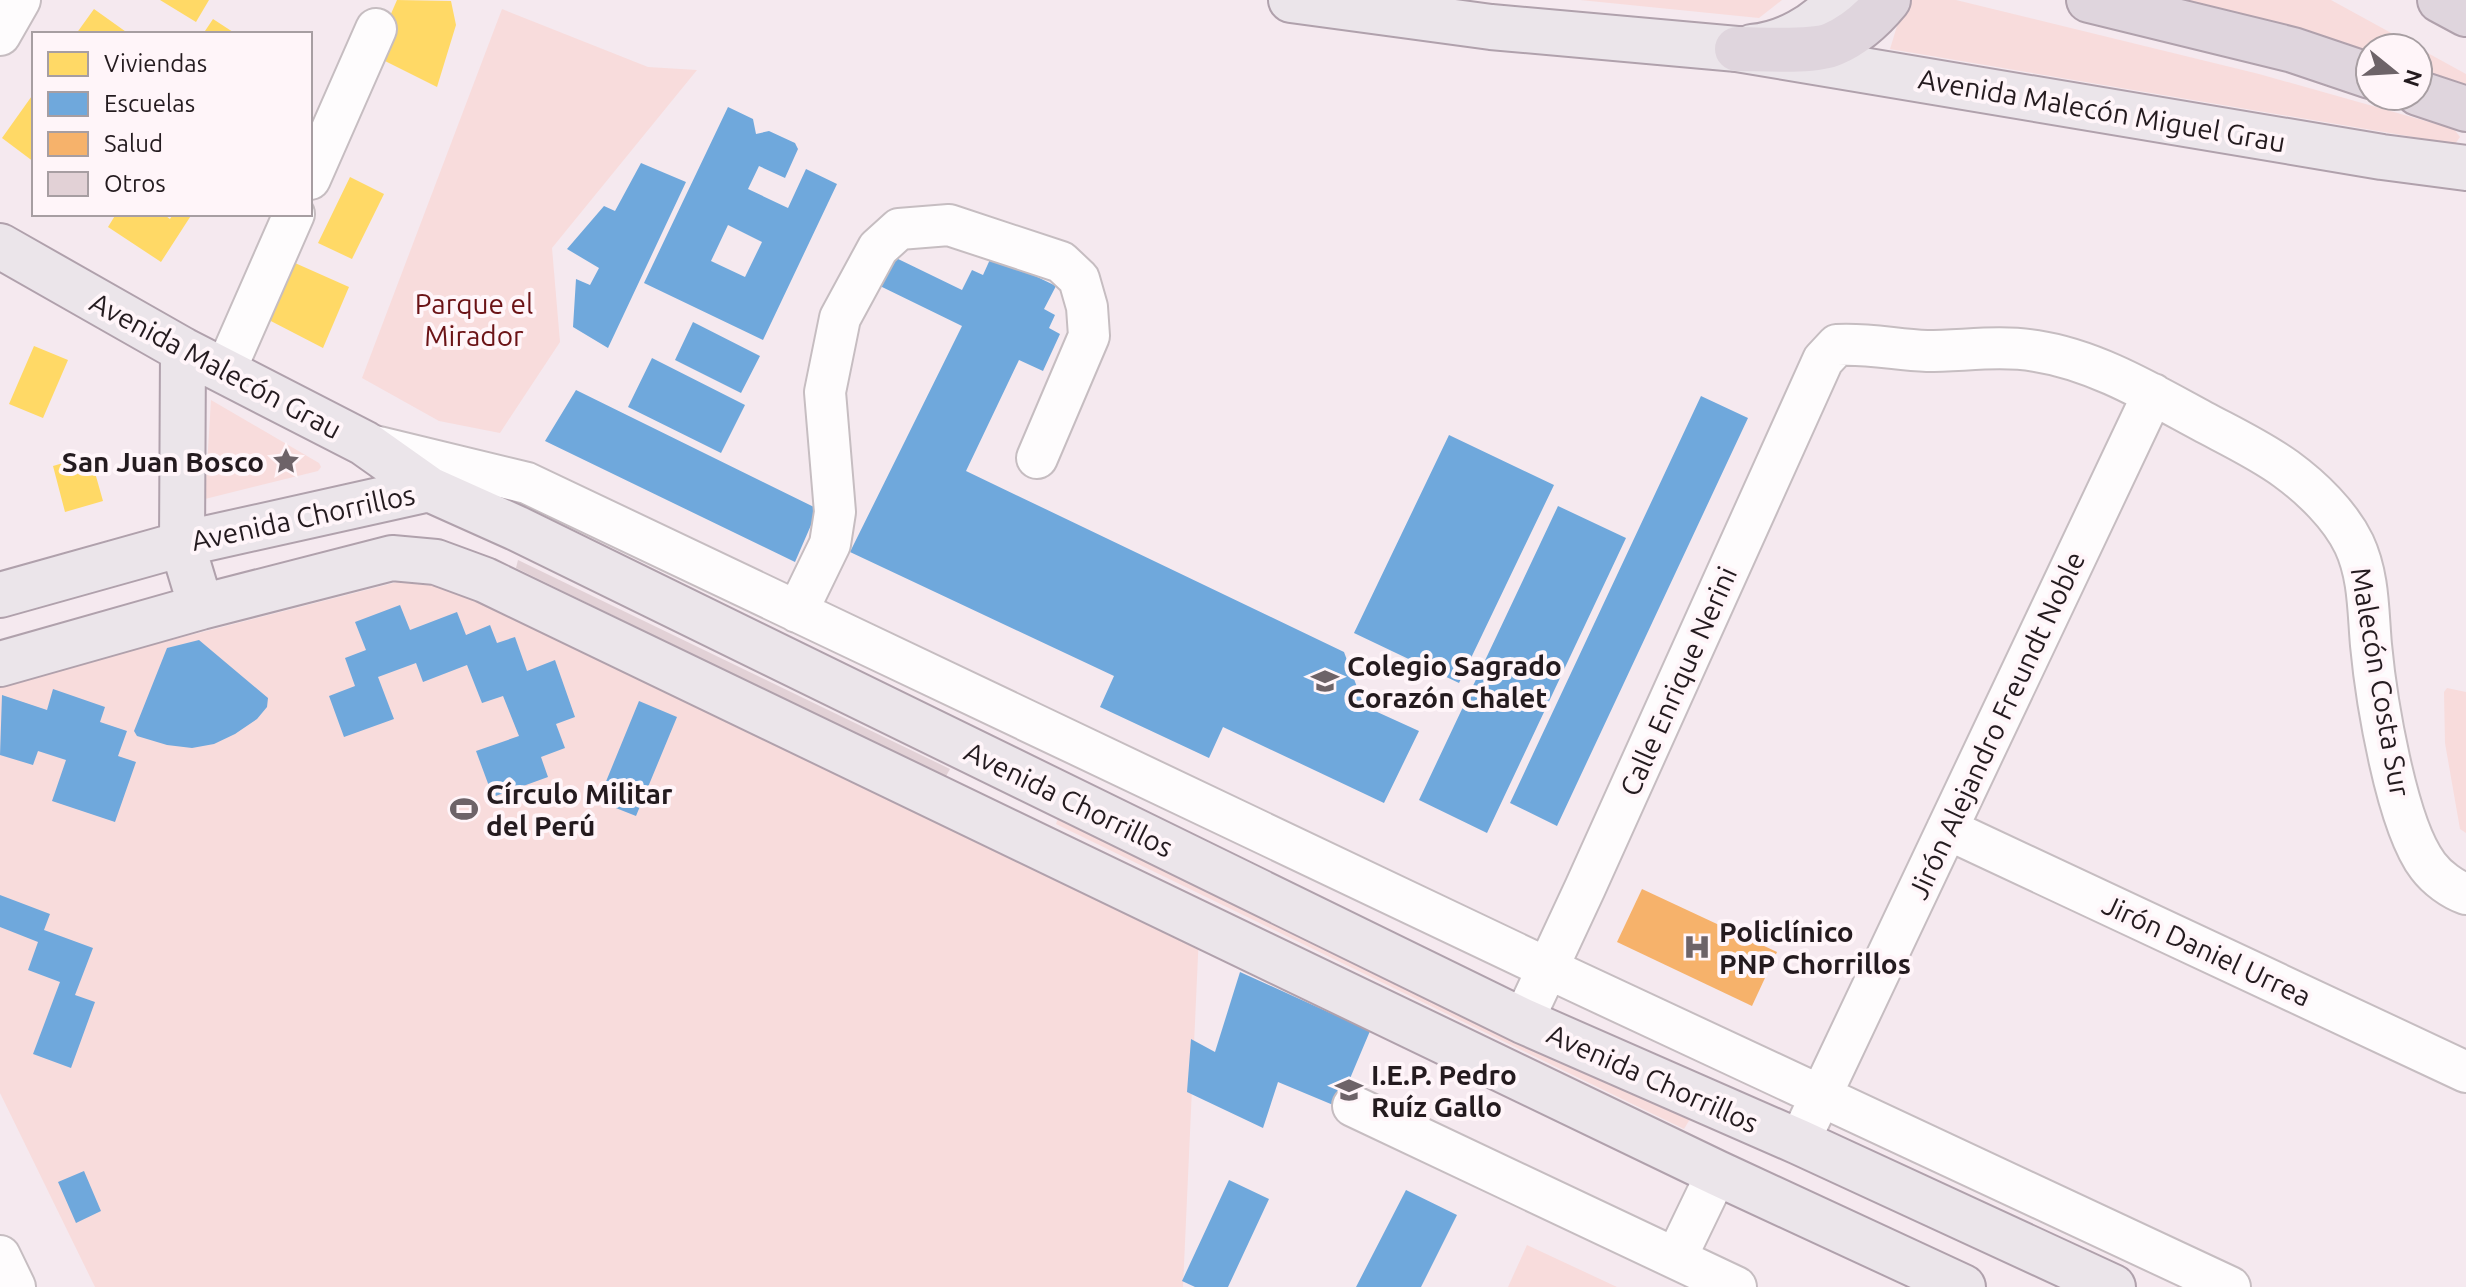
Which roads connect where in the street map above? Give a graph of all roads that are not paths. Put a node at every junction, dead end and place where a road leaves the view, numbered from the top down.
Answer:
1 (20, 0) edge
2 (1291, 0) edge
3 (1838, 0) edge
4 (1888, 0) edge
5 (2440, 0) edge
6 (2095, 1) edge
7 (2466, 14) edge
8 (376, 29) dead end
9 (0, 35) edge
10 (1737, 49) junction
11 (2354, 71) edge
12 (2434, 98) edge
13 (2466, 109) edge
14 (2466, 168) edge
15 (312, 174) edge
16 (293, 216) edge
17 (0, 246) edge
18 (1837, 345) joint
19 (183, 350) junction
20 (225, 371) junction
21 (2153, 394) junction
22 (364, 443) junction
23 (1037, 458) dead end
24 (429, 489) junction
25 (182, 544) junction
26 (0, 595) edge
27 (201, 607) junction
28 (797, 612) junction
29 (0, 664) edge
30 (1012, 771) junction
31 (988, 822) junction
32 (1947, 829) junction
33 (2466, 894) edge
34 (1547, 968) junction
35 (1523, 1021) junction
36 (2466, 1072) edge
37 (1821, 1095) junction
38 (1353, 1106) dead end
39 (1799, 1142) junction
40 (1717, 1173) junction
41 (0, 1256) edge
42 (1676, 1258) junction
43 (15, 1287) edge
44 (1736, 1287) edge
45 (1963, 1287) edge
46 (2113, 1287) edge
47 (2230, 1287) edge

1 - 9 street
2 - 10 main road, Avenida Malecón Miguel Grau
3 - 10 main road, Avenida Malecón Miguel Grau
4 - 10 highway
5 - 7 highway
6 - 11 highway
8 - 15 street
10 - 14 main road, Avenida Malecón Miguel Grau
12 - 13 highway
16 - 20 street
17 - 19 main road, Avenida Malecón Grau
18 - 21 street, Malecón Costa Sur
18 - 34 street, Calle Enrique Nerini
19 - 20 main road, Avenida Malecón Grau
19 - 25 main road
20 - 22 main road, Avenida Malecón Grau
21 - 32 street, Jirón Alejandro Freundt Noble
21 - 33 street, Malecón Costa Sur
22 - 24 main road, Avenida Malecón Grau
22 - 28 street, Avenida Chorrillos
23 - 28 street
24 - 25 main road, Avenida Chorrillos
24 - 30 main road, Avenida Chorrillos
25 - 26 main road, Avenida Chorrillos
25 - 27 main road
27 - 29 main road, Avenida Chorrillos
27 - 31 main road, Avenida Chorrillos
28 - 34 street, Avenida Chorrillos
30 - 31 main road
30 - 35 main road, Avenida Chorrillos
31 - 40 main road, Avenida Chorrillos
32 - 36 street, Jirón Daniel Urrea
32 - 37 street, Jirón Alejandro Freundt Noble
34 - 35 street, Calle Enrique Nerini
34 - 37 street, Avenida Chorrillos
35 - 39 main road, Avenida Chorrillos
37 - 39 street, Jirón Alejandro Freundt Noble
37 - 47 street, Avenida Chorrillos
38 - 42 street
39 - 46 main road, Avenida Chorrillos
40 - 42 street
40 - 45 main road, Avenida Chorrillos
41 - 43 street
42 - 44 street

